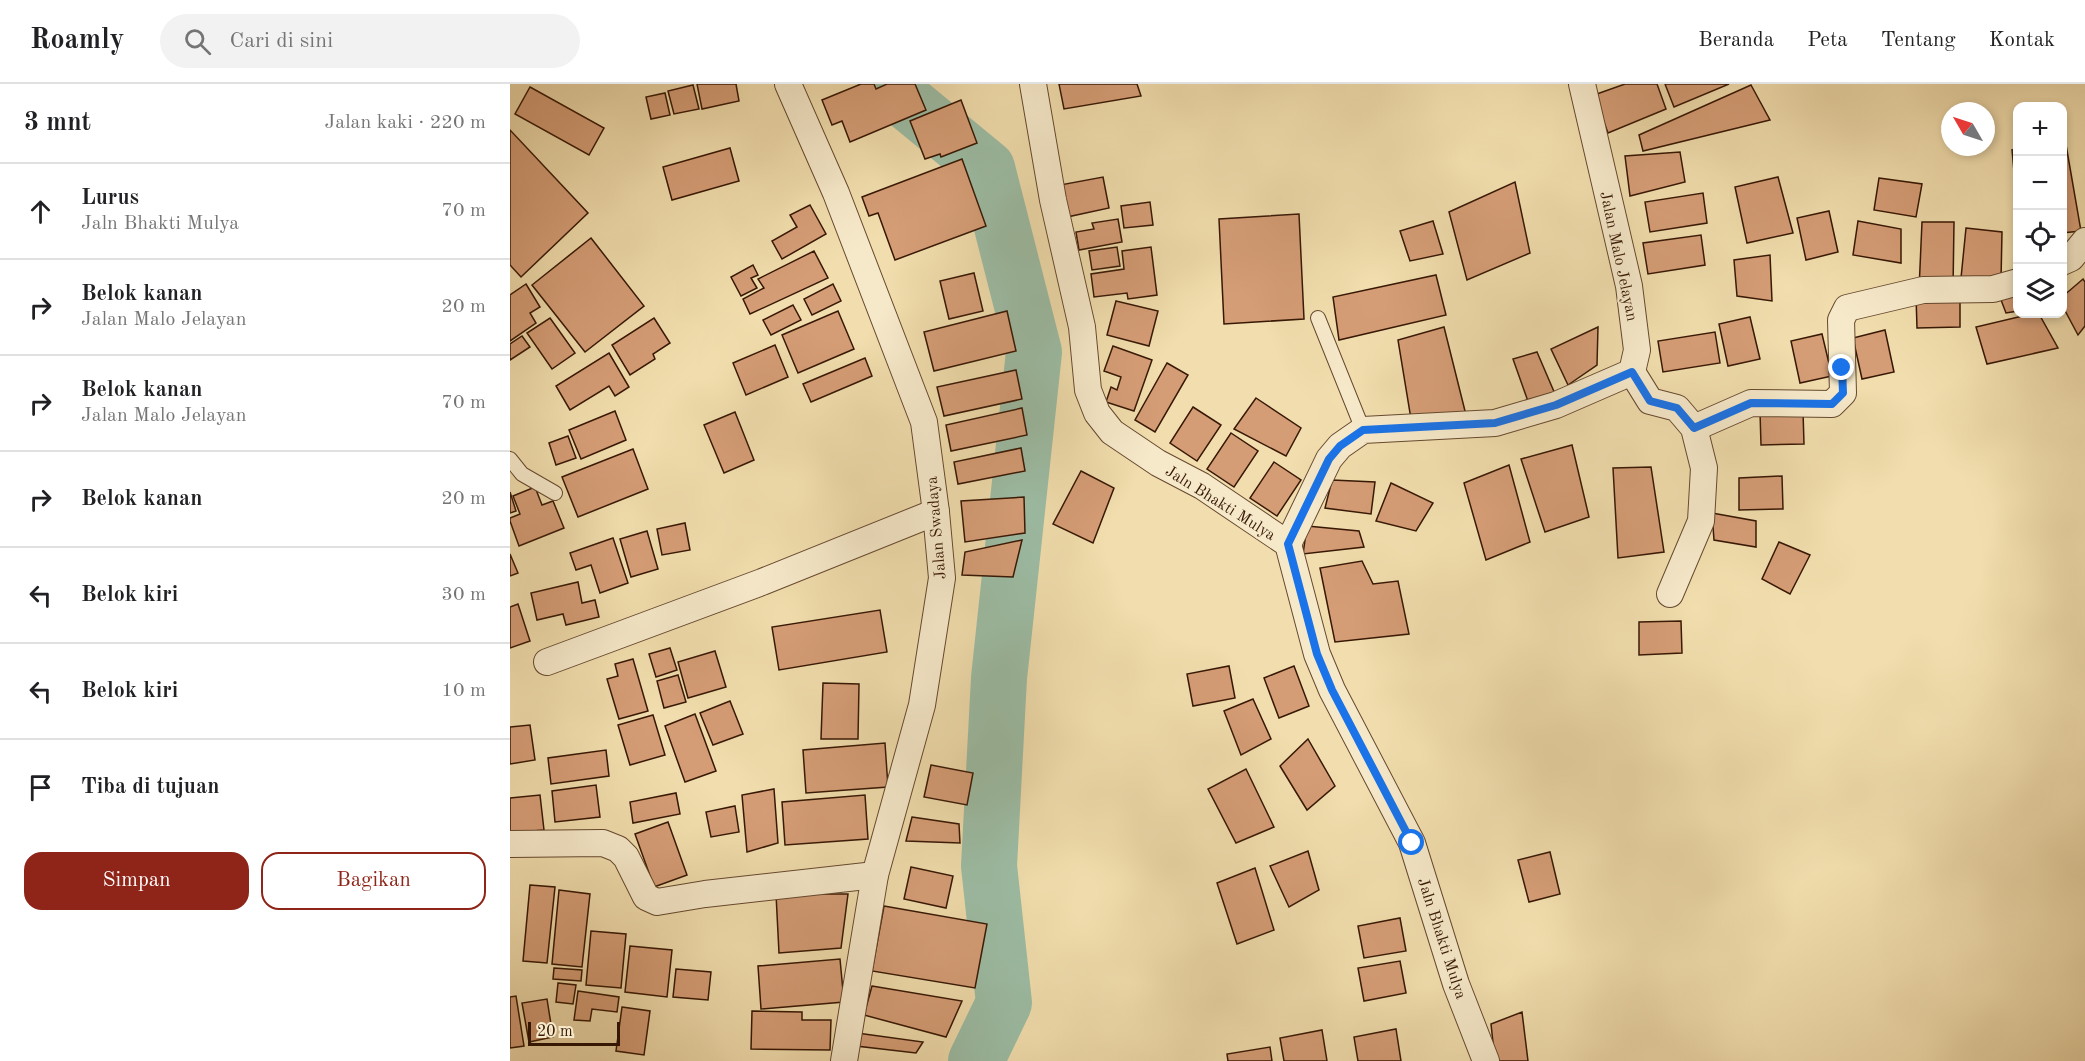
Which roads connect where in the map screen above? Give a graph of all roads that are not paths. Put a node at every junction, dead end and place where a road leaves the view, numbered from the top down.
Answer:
1 (788, 84) edge
2 (1033, 84) edge
3 (1582, 84) edge
4 (2085, 241) edge
5 (2067, 260) edge
6 (2013, 283) edge
7 (1318, 318) dead end
8 (1632, 372) junction
9 (1694, 428) junction
10 (1363, 430) junction
11 (510, 459) edge
12 (555, 493) dead end
13 (936, 512) junction
14 (1288, 544) junction
15 (1670, 594) dead end
16 (547, 662) dead end
17 (510, 844) edge
18 (875, 875) junction
19 (844, 1061) edge
20 (1486, 1061) edge

1 - 13 street, Jalan Swadaya
2 - 14 street, Jaln Bhakti Mulya
3 - 8 street, Jalan Malo Jelayan
4 - 5 street
6 - 9 street
7 - 10 lane
8 - 9 street
8 - 10 street
9 - 15 street
10 - 14 street
11 - 12 lane
13 - 16 street
13 - 18 street, Jalan Swadaya
14 - 20 street, Jaln Bhakti Mulya
17 - 18 street
18 - 19 street, Jalan Swadaya

